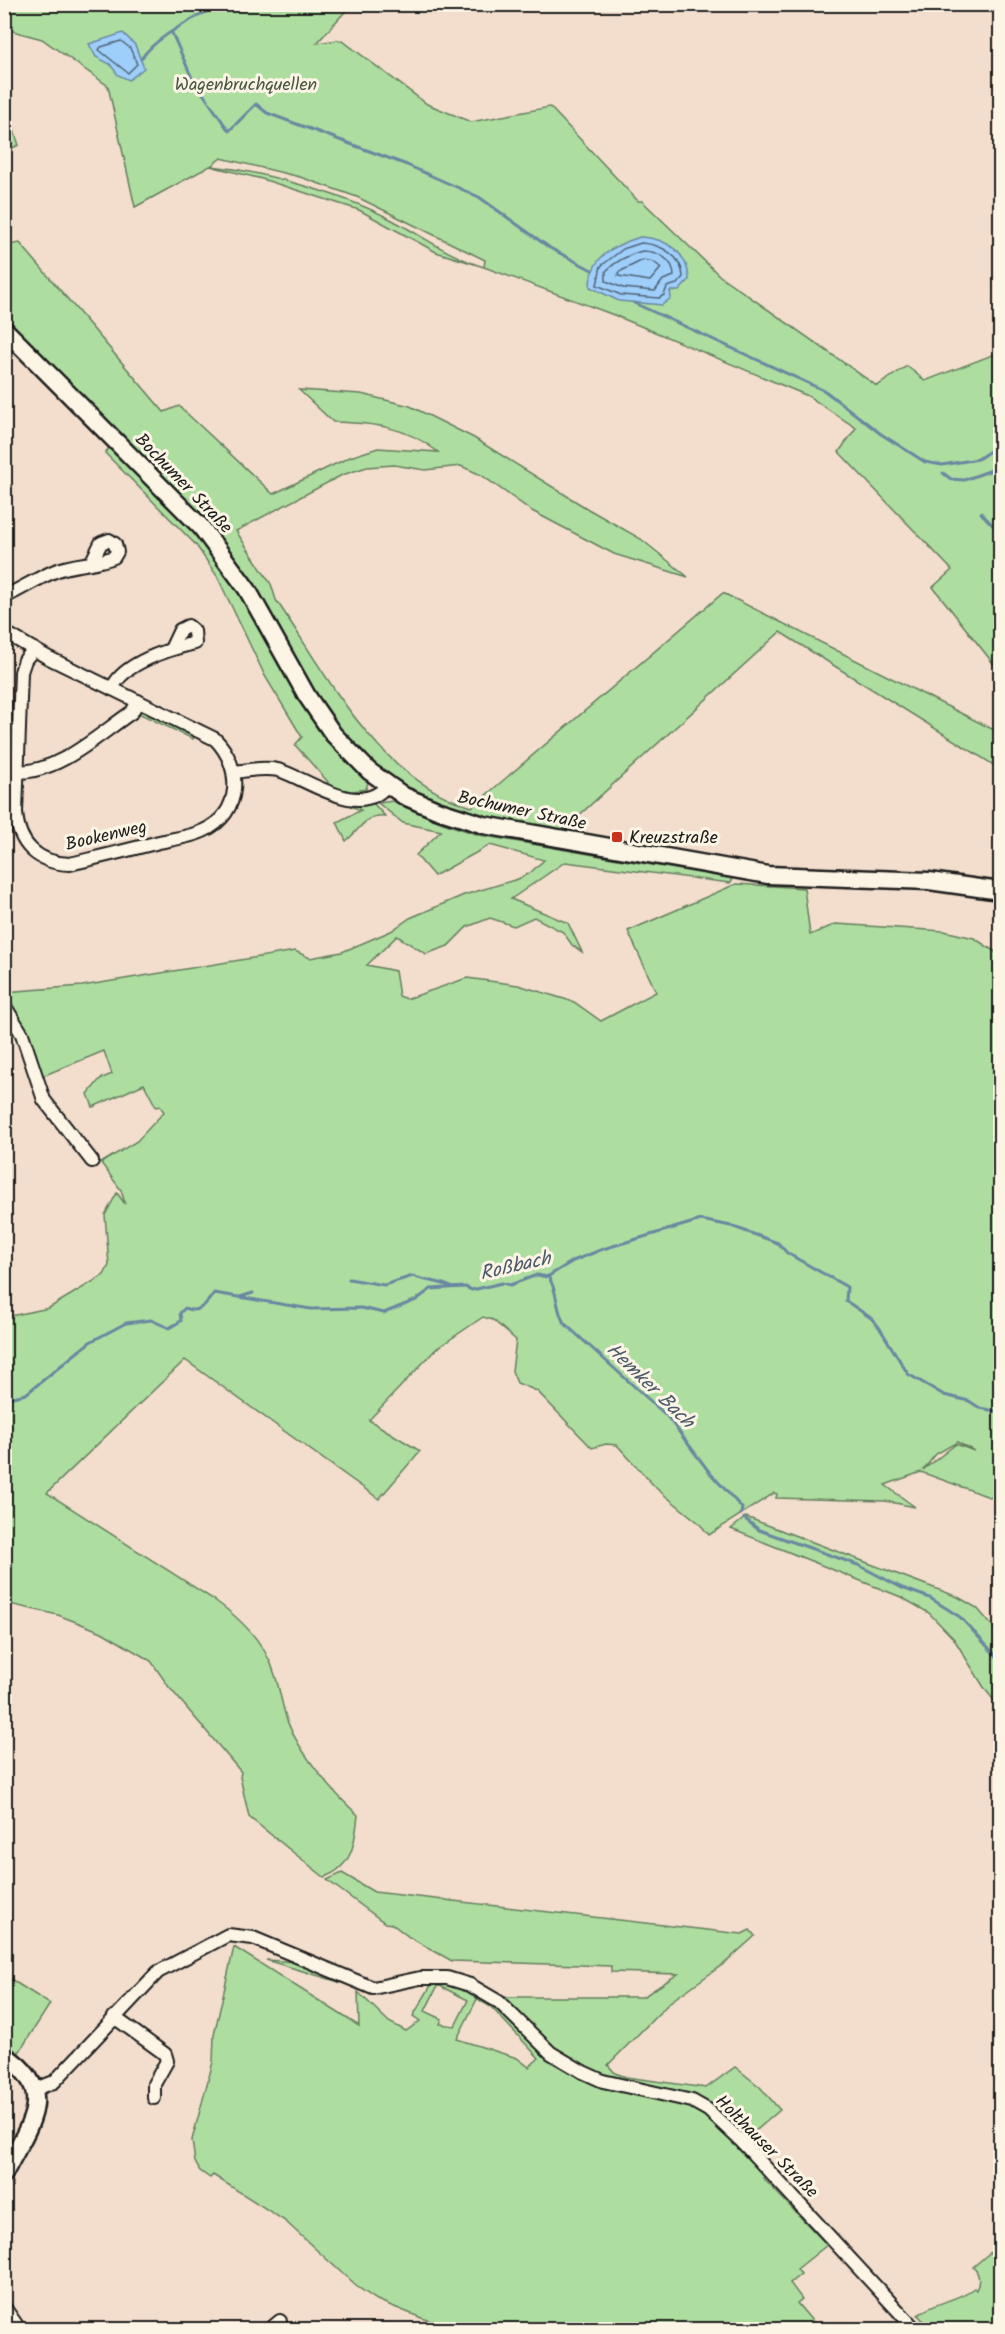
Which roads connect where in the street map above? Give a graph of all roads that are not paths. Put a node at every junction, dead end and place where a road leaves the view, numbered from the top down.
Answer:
1 (4, 329) edge
2 (91, 563) dead end
3 (4, 597) edge
4 (4, 632) edge
5 (34, 649) junction
6 (171, 649) dead end
7 (112, 689) junction
8 (138, 701) junction
9 (17, 772) junction
10 (235, 772) junction
11 (387, 785) junction
12 (1000, 891) edge
13 (4, 1005) edge
14 (92, 1161) dead end
15 (114, 2017) junction
16 (4, 2055) edge
17 (36, 2089) junction
18 (154, 2098) dead end
19 (4, 2174) edge
20 (4, 2307) edge
21 (280, 2321) dead end
22 (20, 2330) edge
23 (269, 2330) edge
24 (916, 2330) edge

1 - 11 main road, Bochumer Straße
2 - 3 street
4 - 5 street
5 - 7 street
5 - 9 street, Bookenweg
6 - 7 street
7 - 8 street
8 - 9 street
8 - 10 street
9 - 10 street, Bookenweg
10 - 11 street
11 - 12 main road, Bochumer Straße
13 - 14 street
15 - 17 street, Holthauser Straße
15 - 18 street
15 - 24 street, Holthauser Straße
16 - 17 main road
17 - 19 main road
20 - 22 street
21 - 23 street

